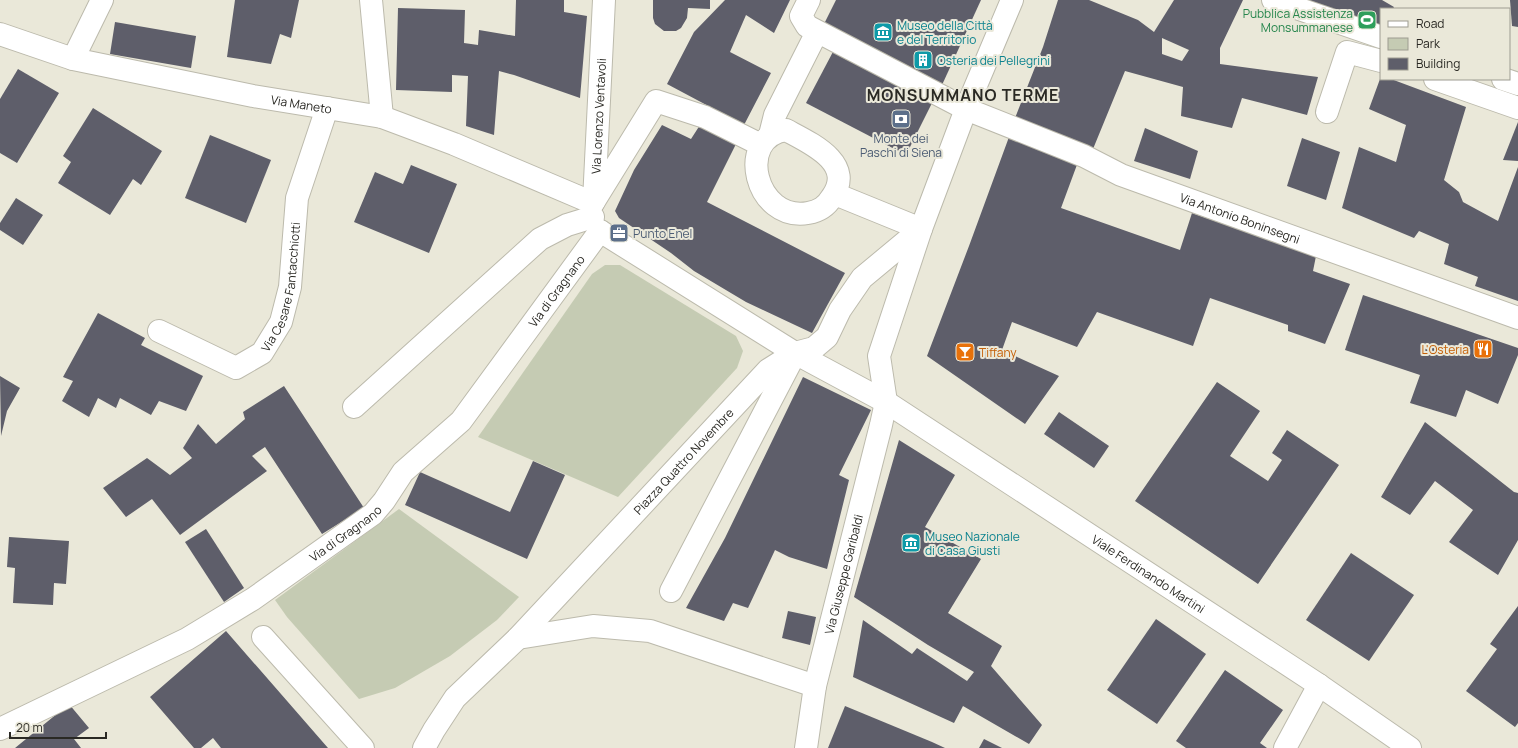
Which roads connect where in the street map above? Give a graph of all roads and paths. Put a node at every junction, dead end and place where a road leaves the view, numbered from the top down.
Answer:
1 (102, 0) edge
2 (371, 0) edge
3 (604, 0) edge
4 (809, 0) edge
5 (1012, 0) edge
6 (1274, 0) edge
7 (817, 32) junction
8 (0, 34) edge
9 (1380, 37) edge
10 (73, 59) junction
11 (1380, 61) edge
12 (1438, 80) edge
13 (1506, 80) edge
14 (1518, 84) edge
15 (327, 108) junction
16 (1518, 108) edge
17 (966, 109) junction
18 (1327, 112) dead end
19 (382, 117) junction
20 (765, 140) junction
21 (835, 194) junction
22 (596, 217) junction
23 (922, 229) junction
24 (1518, 318) edge
25 (160, 331) dead end
26 (795, 353) junction
27 (886, 402) junction
28 (354, 407) dead end
29 (671, 591) dead end
30 (263, 637) dead end
31 (518, 638) junction
32 (1319, 685) junction
33 (815, 686) junction
34 (0, 729) edge
35 (363, 748) edge
36 (424, 748) edge
37 (806, 748) edge
38 (1285, 748) edge
39 (1410, 748) edge

1 - 10 street
2 - 19 street
3 - 22 street, Via Lorenzo Ventavoli
4 - 7 street, Via Antonio Boninsegni
5 - 17 street
6 - 9 street
7 - 17 street, Via Antonio Boninsegni
7 - 20 street
8 - 10 street, Via Maneto
10 - 15 street, Via Maneto
11 - 18 street
12 - 16 street
13 - 14 street
15 - 19 street, Via Maneto
15 - 25 street, Via Cesare Fantacchiotti
17 - 23 street
17 - 24 street, Via Antonio Boninsegni
19 - 22 street, Via Maneto
20 - 21 street
20 - 21 street
20 - 22 street, Via di Gragnano
21 - 23 street
22 - 26 street
22 - 28 street
22 - 34 street, Via di Gragnano
23 - 26 street, Piazza Quattro Novembre
23 - 27 street
26 - 27 street, Viale Ferdinando Martini
26 - 29 street
26 - 31 street, Piazza Quattro Novembre
27 - 32 street, Viale Ferdinando Martini
27 - 33 street, Via Giuseppe Garibaldi
30 - 35 street
31 - 33 street
31 - 36 street, Piazza Quattro Novembre
32 - 38 street
32 - 39 street, Viale Ferdinando Martini
33 - 37 street, Via Giuseppe Garibaldi

